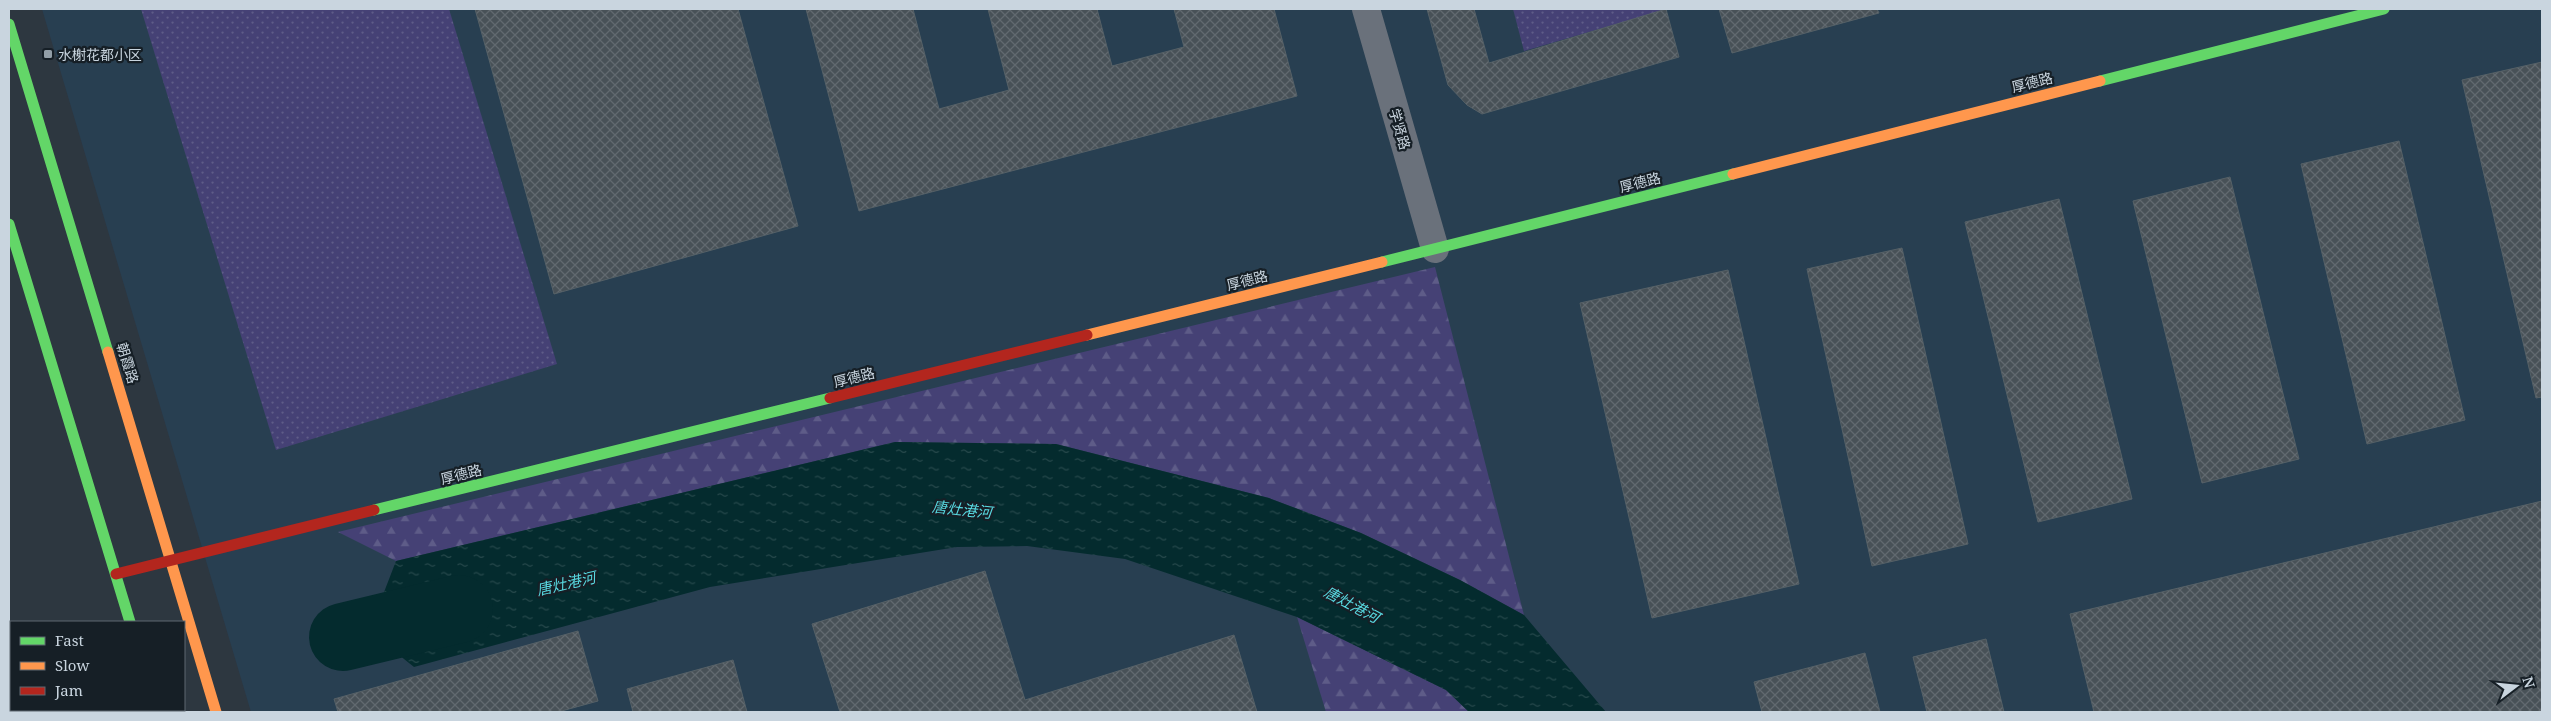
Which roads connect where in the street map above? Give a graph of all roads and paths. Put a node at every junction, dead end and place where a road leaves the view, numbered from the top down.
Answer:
1 (1366, 9) edge
2 (2384, 9) edge
3 (9, 24) edge
4 (9, 224) edge
5 (1434, 249) junction
6 (172, 560) junction
7 (116, 574) junction
8 (130, 621) edge
9 (216, 712) edge

1 - 5 street, 学贤路
2 - 5 street, 厚德路
3 - 6 street, 朝霞路
4 - 7 street
5 - 6 street, 厚德路
6 - 7 street, 厚德路
6 - 9 street, 朝霞路
7 - 8 street

